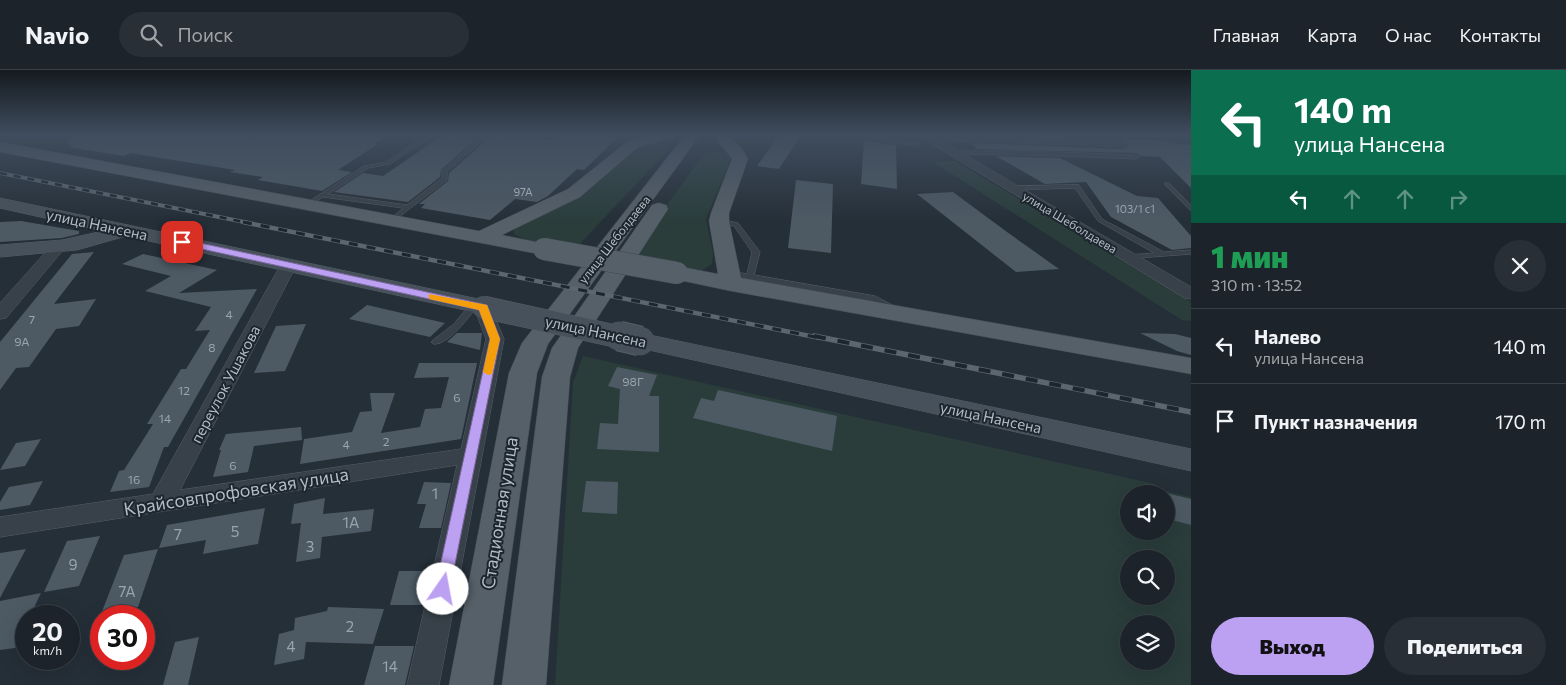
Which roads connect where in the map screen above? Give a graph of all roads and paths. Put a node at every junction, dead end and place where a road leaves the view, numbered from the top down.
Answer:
1 (101, 164) edge
2 (384, 164) edge
3 (453, 164) edge
4 (610, 164) edge
5 (673, 164) edge
6 (695, 164) edge
7 (738, 164) edge
8 (972, 164) edge
9 (1167, 184) dead end
10 (1013, 188) junction
11 (315, 199) junction
12 (0, 203) edge
13 (409, 207) junction
14 (1191, 209) edge
15 (393, 220) junction
16 (719, 221) junction
17 (125, 230) junction
18 (484, 236) junction
19 (59, 246) junction
20 (0, 251) edge
21 (1191, 252) edge
22 (1162, 254) junction
23 (1128, 257) junction
24 (288, 266) junction
25 (737, 278) junction
26 (1191, 294) edge
27 (479, 306) junction
28 (0, 314) edge
29 (436, 342) dead end
30 (550, 346) junction
31 (1191, 366) edge
32 (472, 455) junction
33 (1191, 460) edge
34 (161, 502) junction
35 (0, 527) edge
36 (423, 685) edge
37 (471, 685) edge
38 (524, 685) edge

1 - 11 main road
2 - 11 lane
3 - 13 lane
4 - 18 main road
5 - 30 main road, улица Шеболдаева
6 - 30 main road, улица Шеболдаева
7 - 16 main road
8 - 10 street, улица Шеболдаева
9 - 14 lane
10 - 22 lane
10 - 23 street, улица Шеболдаева
11 - 13 lane
11 - 15 main road
12 - 17 main road, улица Нансена
13 - 15 lane
15 - 18 main road
16 - 25 main road
16 - 25 lane
17 - 19 main road
17 - 24 main road, улица Нансена
18 - 25 main road, bridge
19 - 20 main road
19 - 28 street
21 - 22 lane
22 - 23 lane
23 - 26 street, улица Шеболдаева
24 - 27 main road, улица Нансена
24 - 34 street, переулок Ушакова
25 - 31 main road
27 - 29 lane
27 - 32 street
27 - 33 main road, улица Нансена, bridge
30 - 37 main road, Стадионная улица
30 - 38 main road
32 - 34 street, Крайсовпрофовская улица
32 - 36 street
34 - 35 street, Крайсовпрофовская улица

